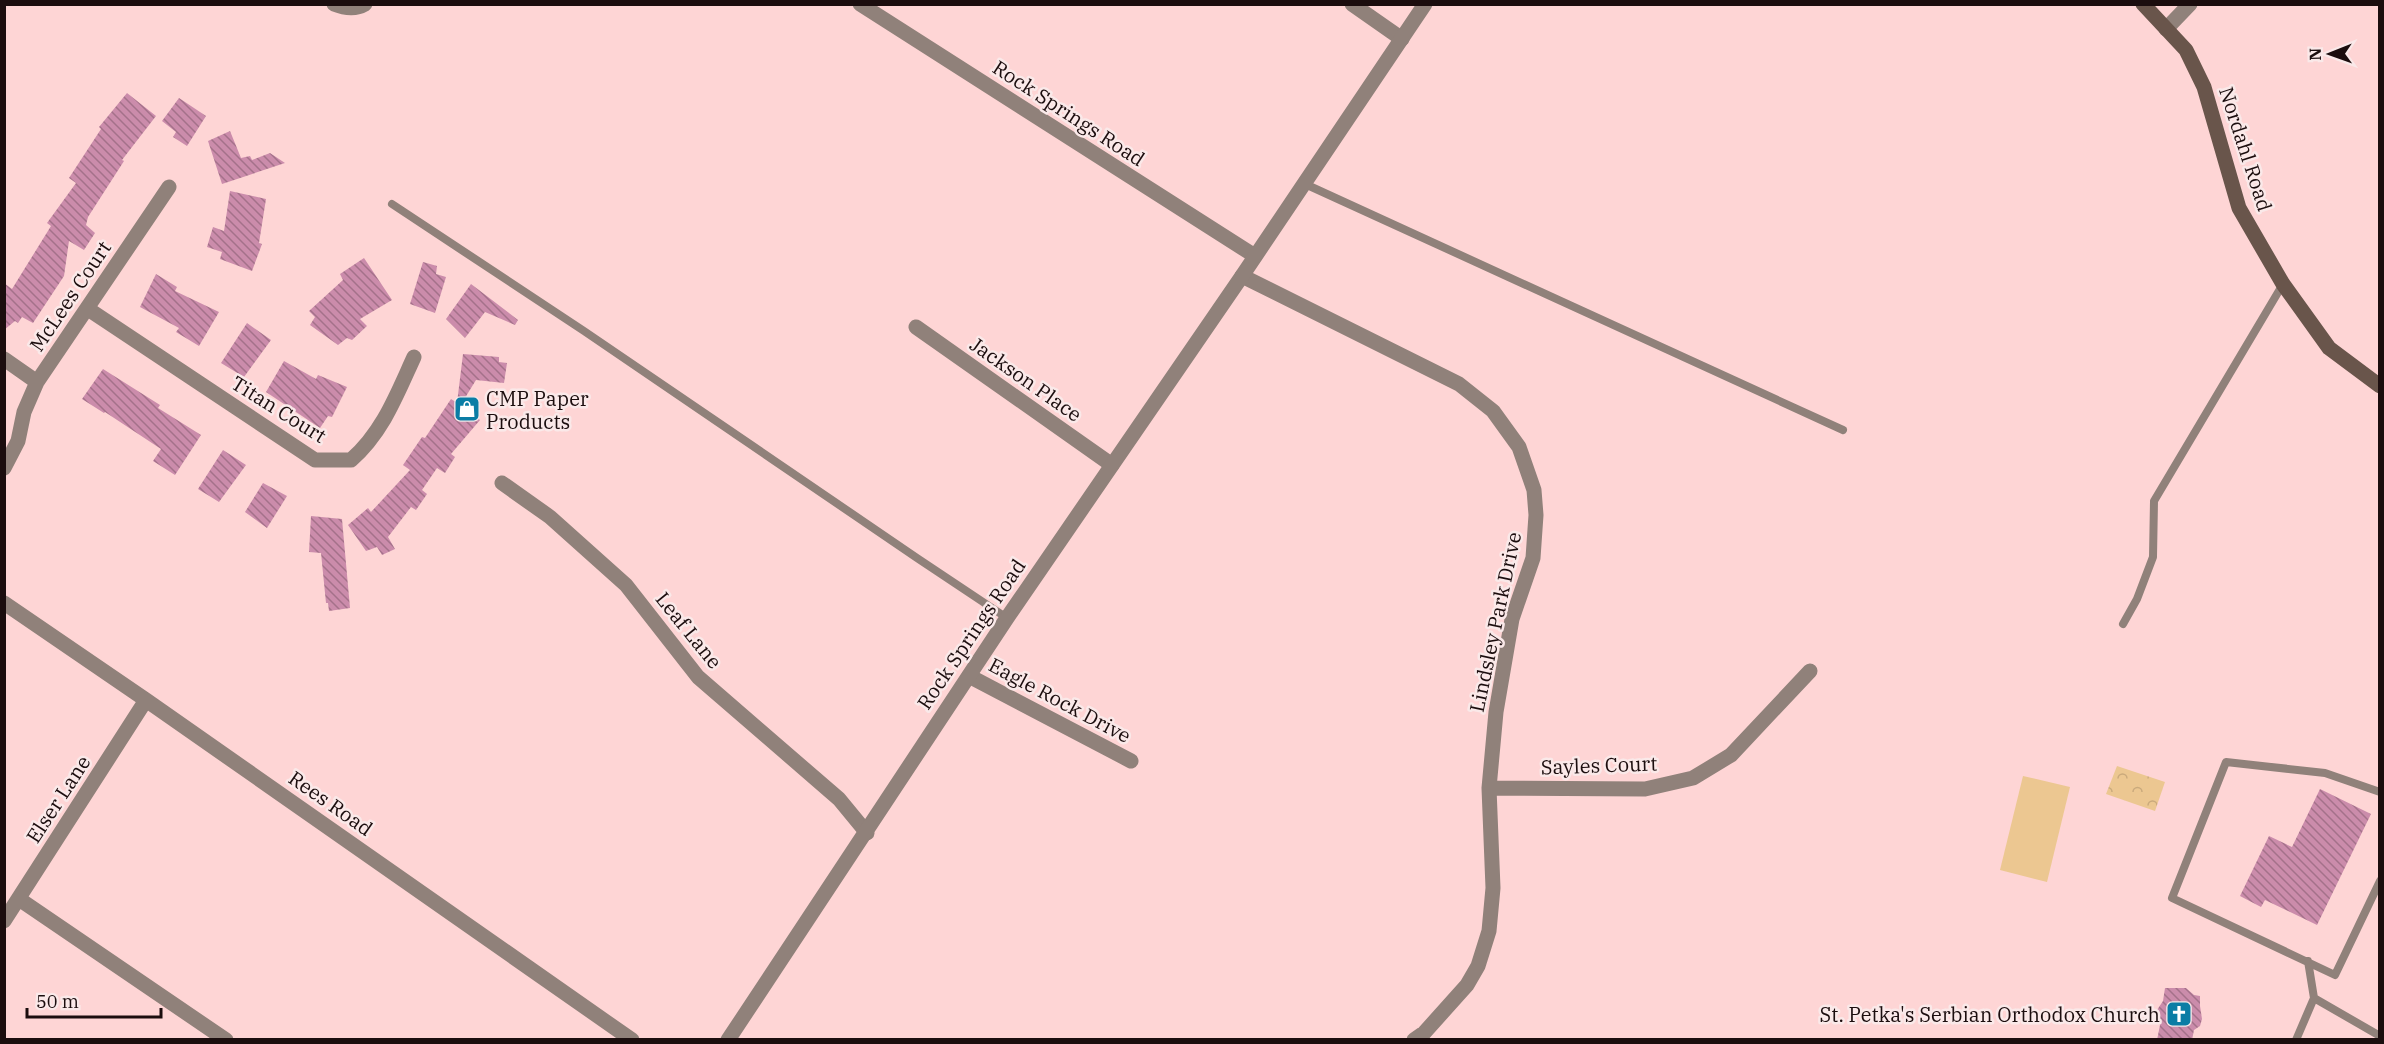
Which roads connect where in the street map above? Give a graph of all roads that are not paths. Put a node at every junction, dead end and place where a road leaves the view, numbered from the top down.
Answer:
1 (334, 4) edge
2 (365, 4) edge
3 (860, 4) edge
4 (1352, 4) edge
5 (1425, 4) edge
6 (2143, 4) edge
7 (2190, 4) edge
8 (2166, 29) junction
9 (1402, 39) junction
10 (1305, 184) junction
11 (169, 187) dead end
12 (392, 204) dead end
13 (1255, 256) junction
14 (1242, 276) junction
15 (2283, 284) junction
16 (88, 309) junction
17 (916, 327) dead end
18 (414, 357) dead end
19 (4, 359) edge
20 (37, 382) junction
21 (2379, 386) edge
22 (1843, 430) dead end
23 (1112, 465) junction
24 (4, 468) edge
25 (502, 483) dead end
26 (4, 603) edge
27 (1007, 618) junction
28 (2122, 624) dead end
29 (1810, 670) dead end
30 (969, 676) junction
31 (146, 700) junction
32 (1131, 761) dead end
33 (1489, 788) junction
34 (2379, 792) edge
35 (867, 833) junction
36 (2379, 881) edge
37 (19, 898) junction
38 (4, 921) edge
39 (2308, 961) junction
40 (2314, 998) junction
41 (2379, 1036) edge
42 (226, 1040) edge
43 (632, 1040) edge
44 (728, 1040) edge
45 (1414, 1040) edge
46 (2296, 1040) edge

1 - 2 street
3 - 13 street, Rock Springs Road
4 - 9 street
5 - 9 street, Rock Springs Road
6 - 8 main road, Nordahl Road
7 - 8 street
8 - 15 main road, Nordahl Road
9 - 10 street, Rock Springs Road
10 - 13 street, Rock Springs Road
10 - 22 lane
11 - 16 street, McLees Court
12 - 27 lane
13 - 14 street, Rock Springs Road
14 - 23 street, Rock Springs Road
14 - 33 street, Lindsley Park Drive
15 - 21 main road, Nordahl Road
15 - 28 lane
16 - 18 street, Titan Court
16 - 20 street, McLees Court
17 - 23 street, Jackson Place
19 - 20 street
20 - 24 street, McLees Court
23 - 27 street, Rock Springs Road
25 - 35 street, Leaf Lane
26 - 31 street, Rees Road
27 - 30 street, Rock Springs Road
29 - 33 street, Sayles Court
30 - 32 street, Eagle Rock Drive
30 - 35 street, Rock Springs Road
31 - 37 street, Elser Lane
31 - 43 street, Rees Road
33 - 45 street, Lindsley Park Drive
34 - 39 lane
35 - 44 street, Rock Springs Road
36 - 39 lane
37 - 38 street, Elser Lane
37 - 42 street
39 - 40 lane
40 - 41 lane
40 - 46 lane

